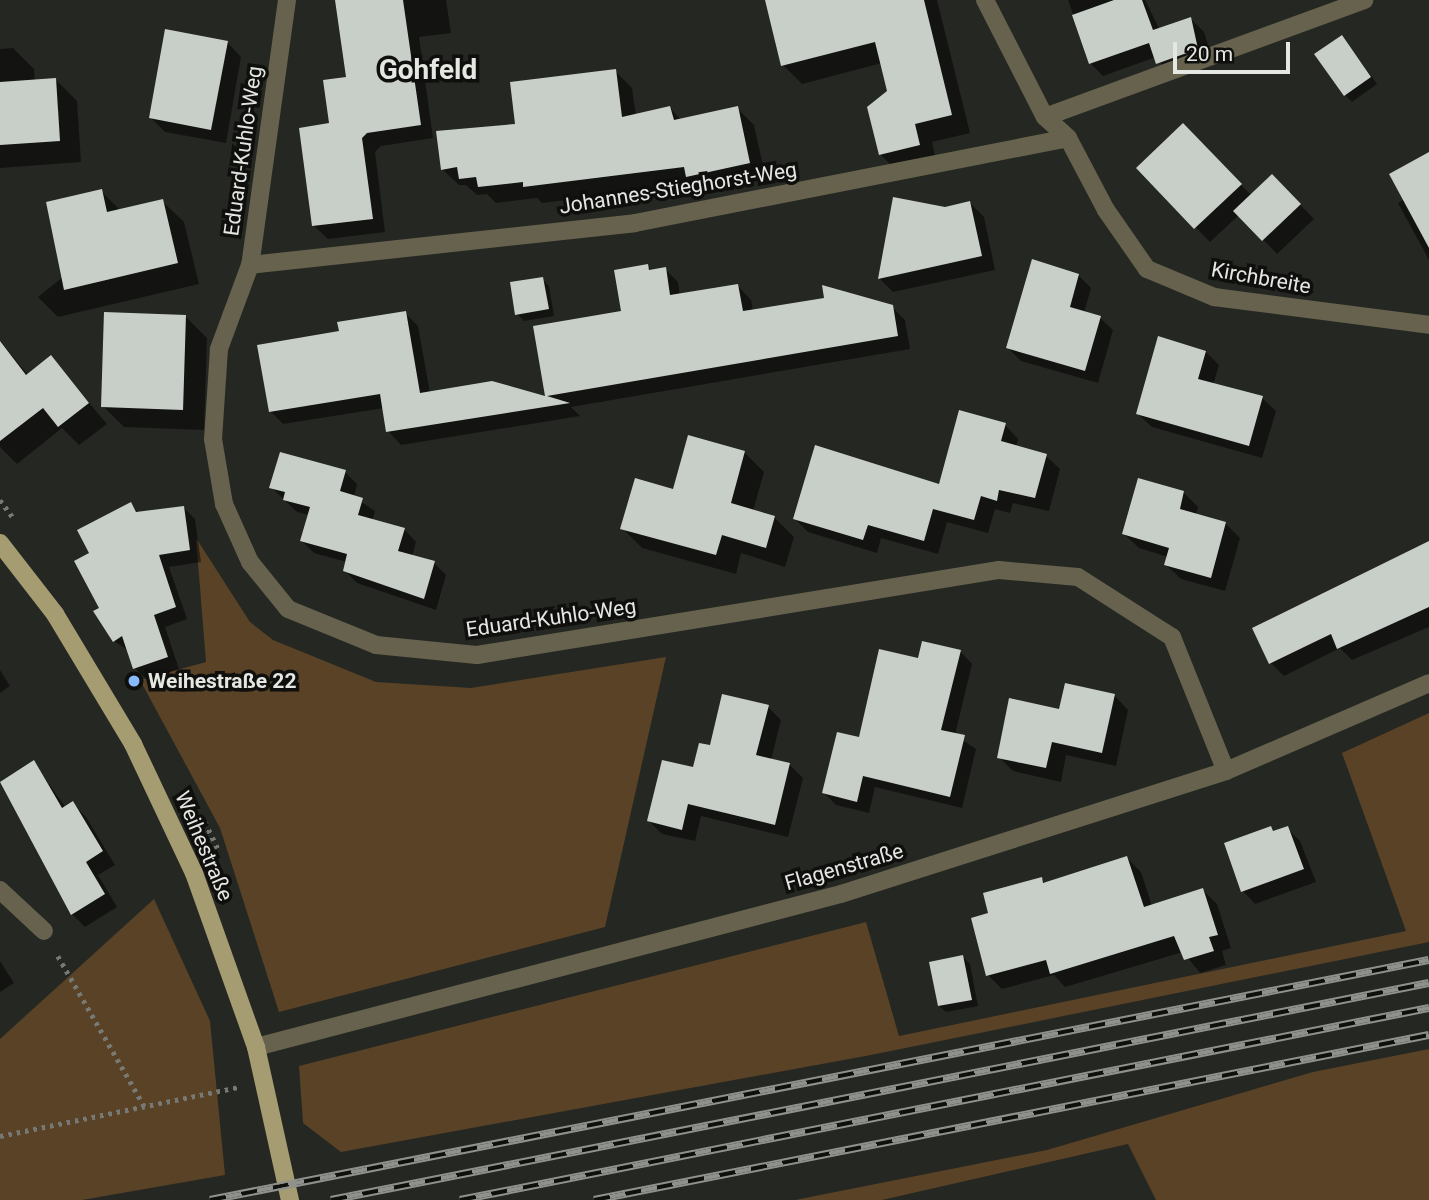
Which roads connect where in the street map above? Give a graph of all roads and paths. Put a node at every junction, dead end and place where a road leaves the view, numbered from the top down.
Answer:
1 (287, 0) edge
2 (985, 0) edge
3 (1364, 0) edge
4 (1045, 117) junction
5 (1068, 138) junction
6 (250, 265) junction
7 (1429, 325) edge
8 (0, 543) edge
9 (1429, 683) edge
10 (1226, 771) junction
11 (0, 890) edge
12 (44, 931) joint
13 (257, 1047) junction
14 (266, 1080) junction
15 (145, 1107) junction
16 (0, 1136) edge
17 (290, 1200) edge

1 - 6 street, Eduard-Kuhlo-Weg
2 - 4 street, Kirchbreite
3 - 4 street
4 - 5 street, Kirchbreite
5 - 6 street, Johannes-Stieghorst-Weg
5 - 7 street, Kirchbreite
6 - 10 street, Eduard-Kuhlo-Weg
8 - 13 main road, Weihestraße
9 - 10 street, Flagenstraße
10 - 13 street, Flagenstraße
11 - 12 street
12 - 15 path
13 - 14 main road, Weihestraße
14 - 15 path
14 - 17 main road, Weihestraße
15 - 16 path

